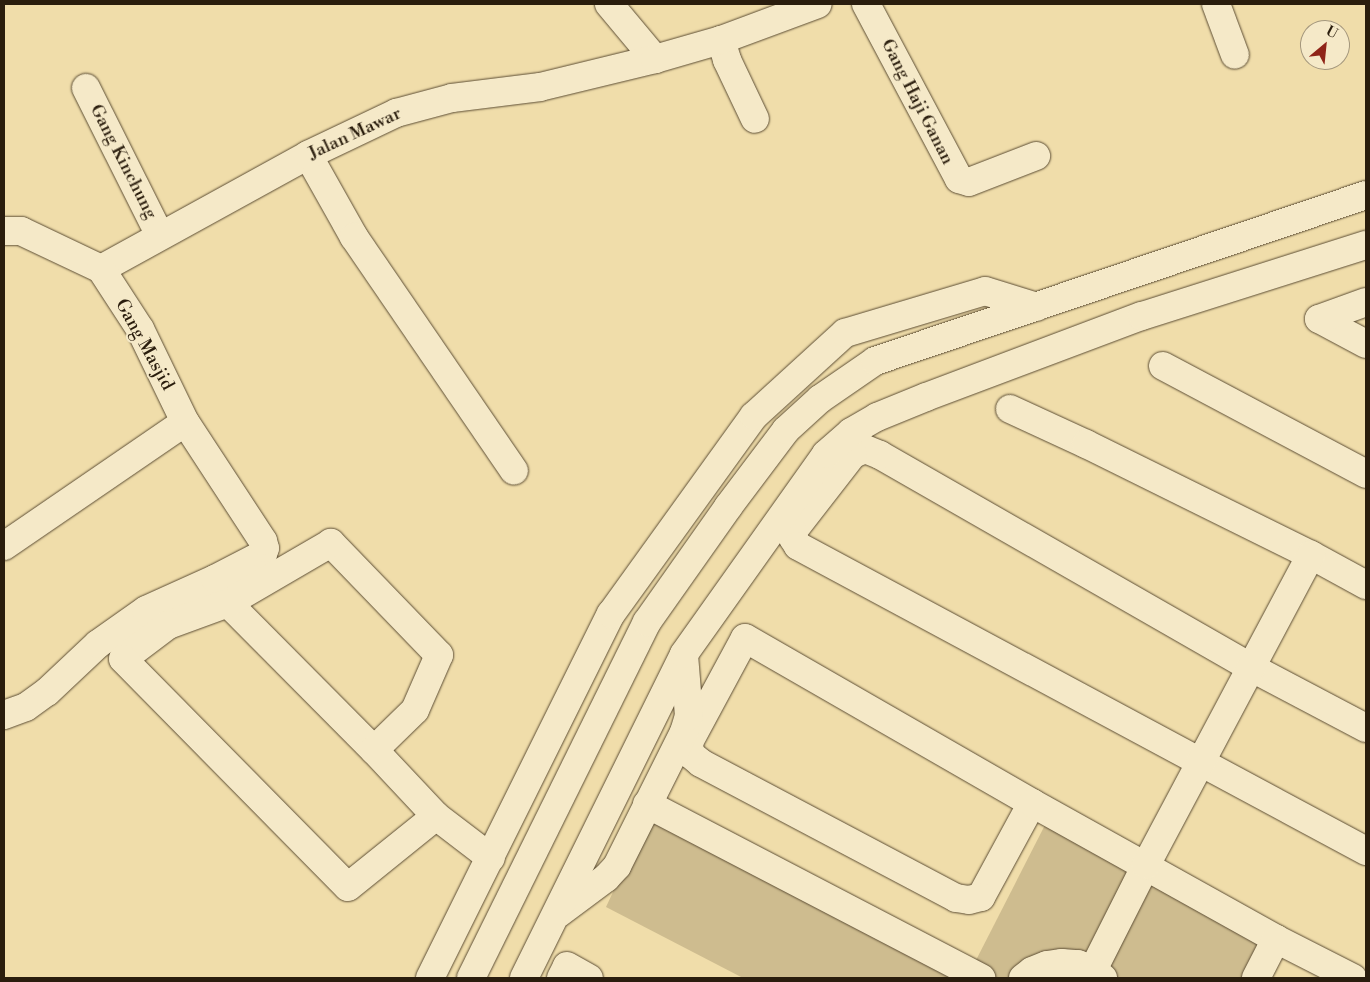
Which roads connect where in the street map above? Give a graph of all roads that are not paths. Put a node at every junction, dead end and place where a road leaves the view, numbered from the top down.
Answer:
1 (609, 4) edge
2 (818, 4) edge
3 (866, 4) edge
4 (1216, 4) edge
5 (721, 40) junction
6 (1235, 55) dead end
7 (655, 58) junction
8 (86, 88) dead end
9 (755, 119) dead end
10 (308, 155) junction
11 (1036, 156) dead end
12 (1366, 195) edge
13 (4, 231) edge
14 (160, 236) junction
15 (1366, 245) edge
16 (101, 269) junction
17 (1366, 302) edge
18 (1037, 307) junction
19 (1366, 344) edge
20 (1163, 366) dead end
21 (1010, 409) dead end
22 (185, 422) junction
23 (514, 471) dead end
24 (1366, 474) edge
25 (4, 546) edge
26 (1311, 555) junction
27 (1366, 585) edge
28 (228, 603) junction
29 (684, 654) junction
30 (1252, 668) junction
31 (4, 715) edge
32 (1366, 728) edge
33 (374, 750) junction
34 (1200, 763) junction
35 (1032, 803) junction
36 (647, 804) junction
37 (436, 816) junction
38 (1366, 851) edge
39 (491, 858) junction
40 (1146, 865) junction
41 (556, 916) junction
42 (1276, 939) junction
43 (1098, 974) edge
44 (430, 978) edge
45 (470, 978) edge
46 (524, 978) edge
47 (561, 978) edge
48 (589, 978) edge
49 (981, 978) edge
50 (1023, 978) edge
51 (1256, 978) edge
52 (1353, 978) edge

1 - 7 street
2 - 5 street, Jalan Mawar
3 - 11 street, Gang Haji Ganan
4 - 6 street
5 - 7 street, Jalan Mawar
5 - 9 street
7 - 10 street, Jalan Mawar
8 - 14 street, Gang Kinchung
10 - 14 street, Jalan Mawar
10 - 23 street
12 - 18 street
13 - 16 street
14 - 16 street, Jalan Mawar
15 - 29 street
16 - 22 street, Gang Masjid
17 - 19 street
18 - 39 street
18 - 45 street
20 - 24 street
21 - 26 street
22 - 25 street
22 - 31 street, Gang Masjid
26 - 27 street
26 - 30 street
28 - 33 street
28 - 33 street
28 - 37 street
29 - 36 street
29 - 41 street
30 - 32 street
30 - 34 street
30 - 34 street
33 - 37 street
34 - 38 street
34 - 40 street
35 - 35 street
35 - 40 street
36 - 41 street
36 - 49 street
37 - 39 street
39 - 44 street
40 - 42 street
40 - 43 street
41 - 46 street
42 - 51 street
42 - 52 street
43 - 50 street
47 - 48 street

